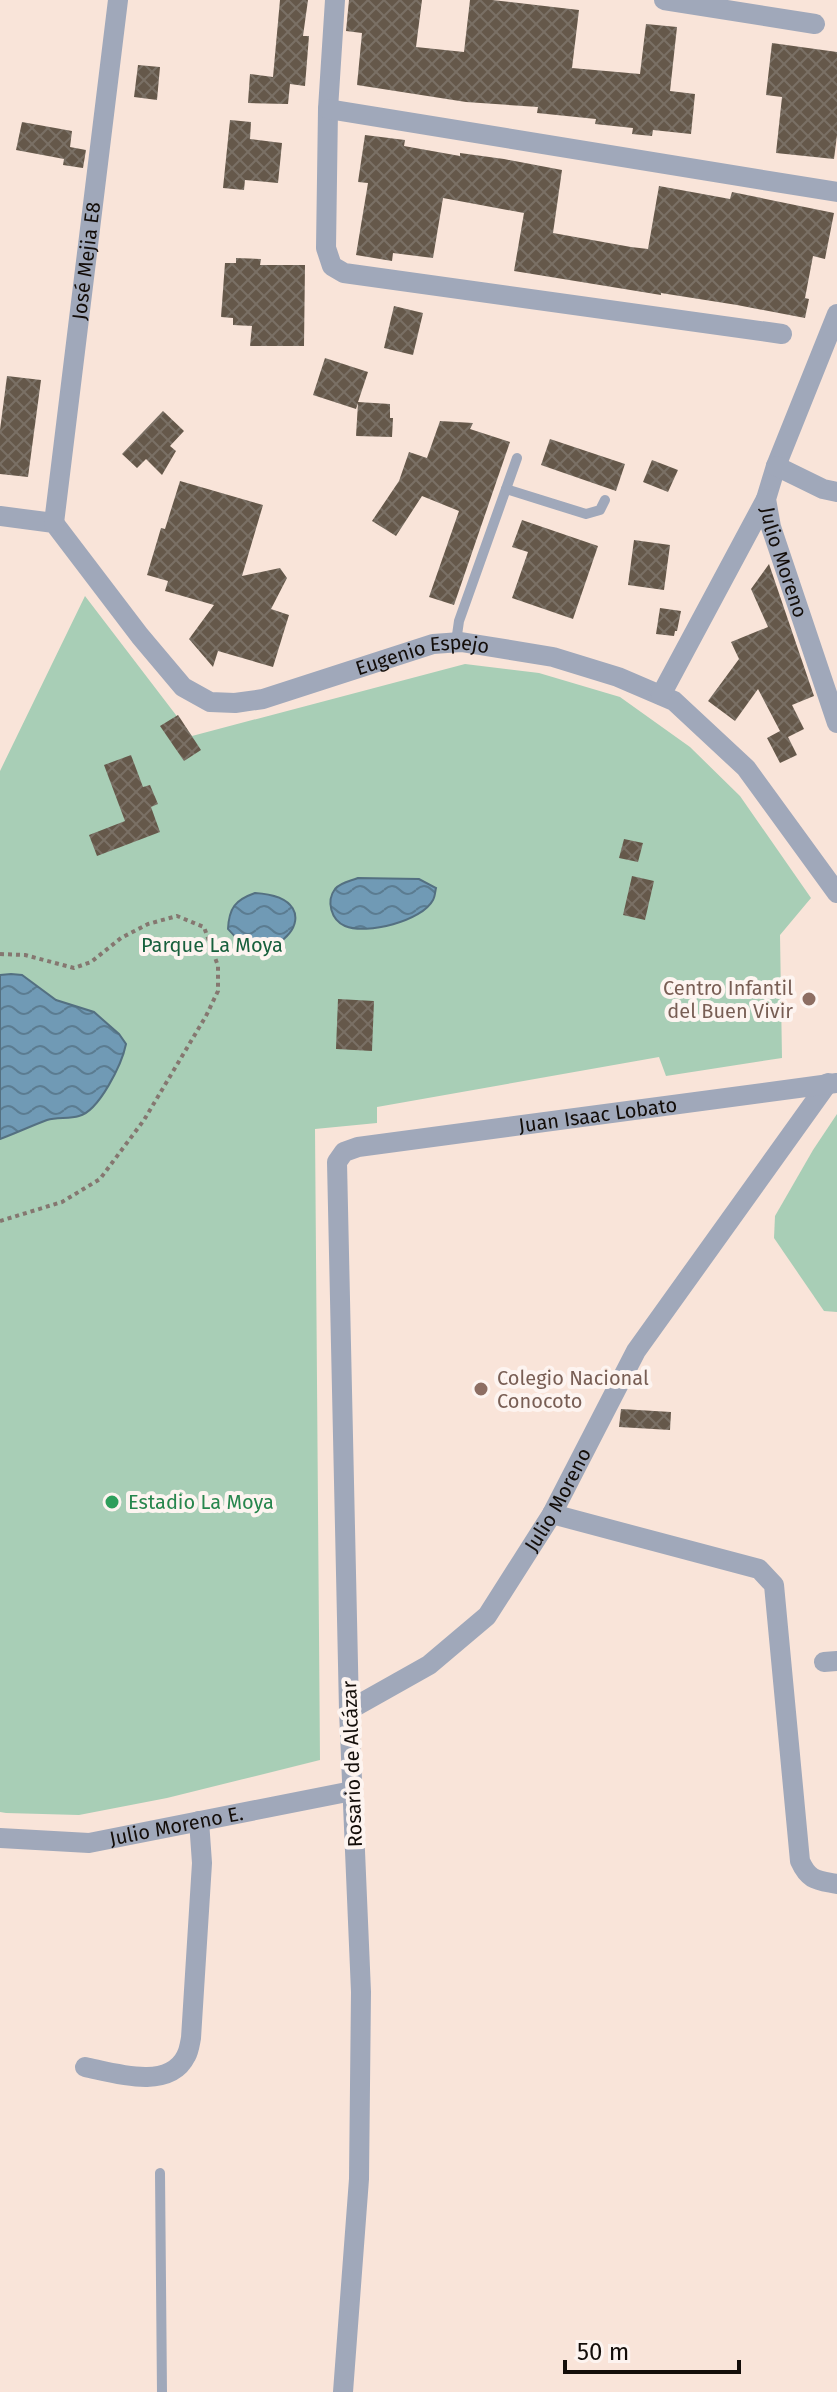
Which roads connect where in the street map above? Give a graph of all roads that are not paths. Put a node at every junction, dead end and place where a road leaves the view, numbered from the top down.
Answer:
1 (118, 0) edge
2 (335, 0) edge
3 (664, 0) edge
4 (815, 24) dead end
5 (328, 109) junction
6 (837, 192) edge
7 (837, 314) edge
8 (782, 334) dead end
9 (517, 458) dead end
10 (776, 466) junction
11 (506, 489) junction
12 (837, 492) edge
13 (766, 499) junction
14 (605, 500) dead end
15 (0, 516) edge
16 (54, 523) junction
17 (456, 642) junction
18 (837, 683) edge
19 (661, 695) junction
20 (837, 722) edge
21 (837, 893) edge
22 (833, 1083) edge
23 (358, 1147) joint
24 (552, 1514) junction
25 (349, 1710) junction
26 (352, 1791) junction
27 (199, 1821) junction
28 (0, 1838) edge
29 (837, 1884) edge
30 (85, 2067) dead end
31 (160, 2173) dead end
32 (162, 2392) edge
33 (343, 2392) edge

1 - 16 street, José Mejia E8
2 - 5 street
3 - 4 street
5 - 6 street
5 - 8 street
7 - 10 street, Julio Moreno
9 - 11 lane
10 - 12 street
10 - 13 street, Julio Moreno
11 - 14 lane
11 - 17 lane
13 - 19 street
13 - 20 street, Julio Moreno
15 - 16 street
16 - 17 street, Eugenio Espejo
17 - 19 street, Eugenio Espejo
18 - 20 street
19 - 21 street, Eugenio Espejo
22 - 23 street, Juan Isaac Lobato
22 - 24 street, Julio Moreno
23 - 25 street, Rosario de Alcázar
24 - 25 street, Julio Moreno
24 - 29 street
25 - 26 street, Rosario de Alcázar
26 - 27 street, Julio Moreno E.
26 - 33 street, Rosario de Alcázar
27 - 28 street, Julio Moreno E.
27 - 30 street
31 - 32 lane

